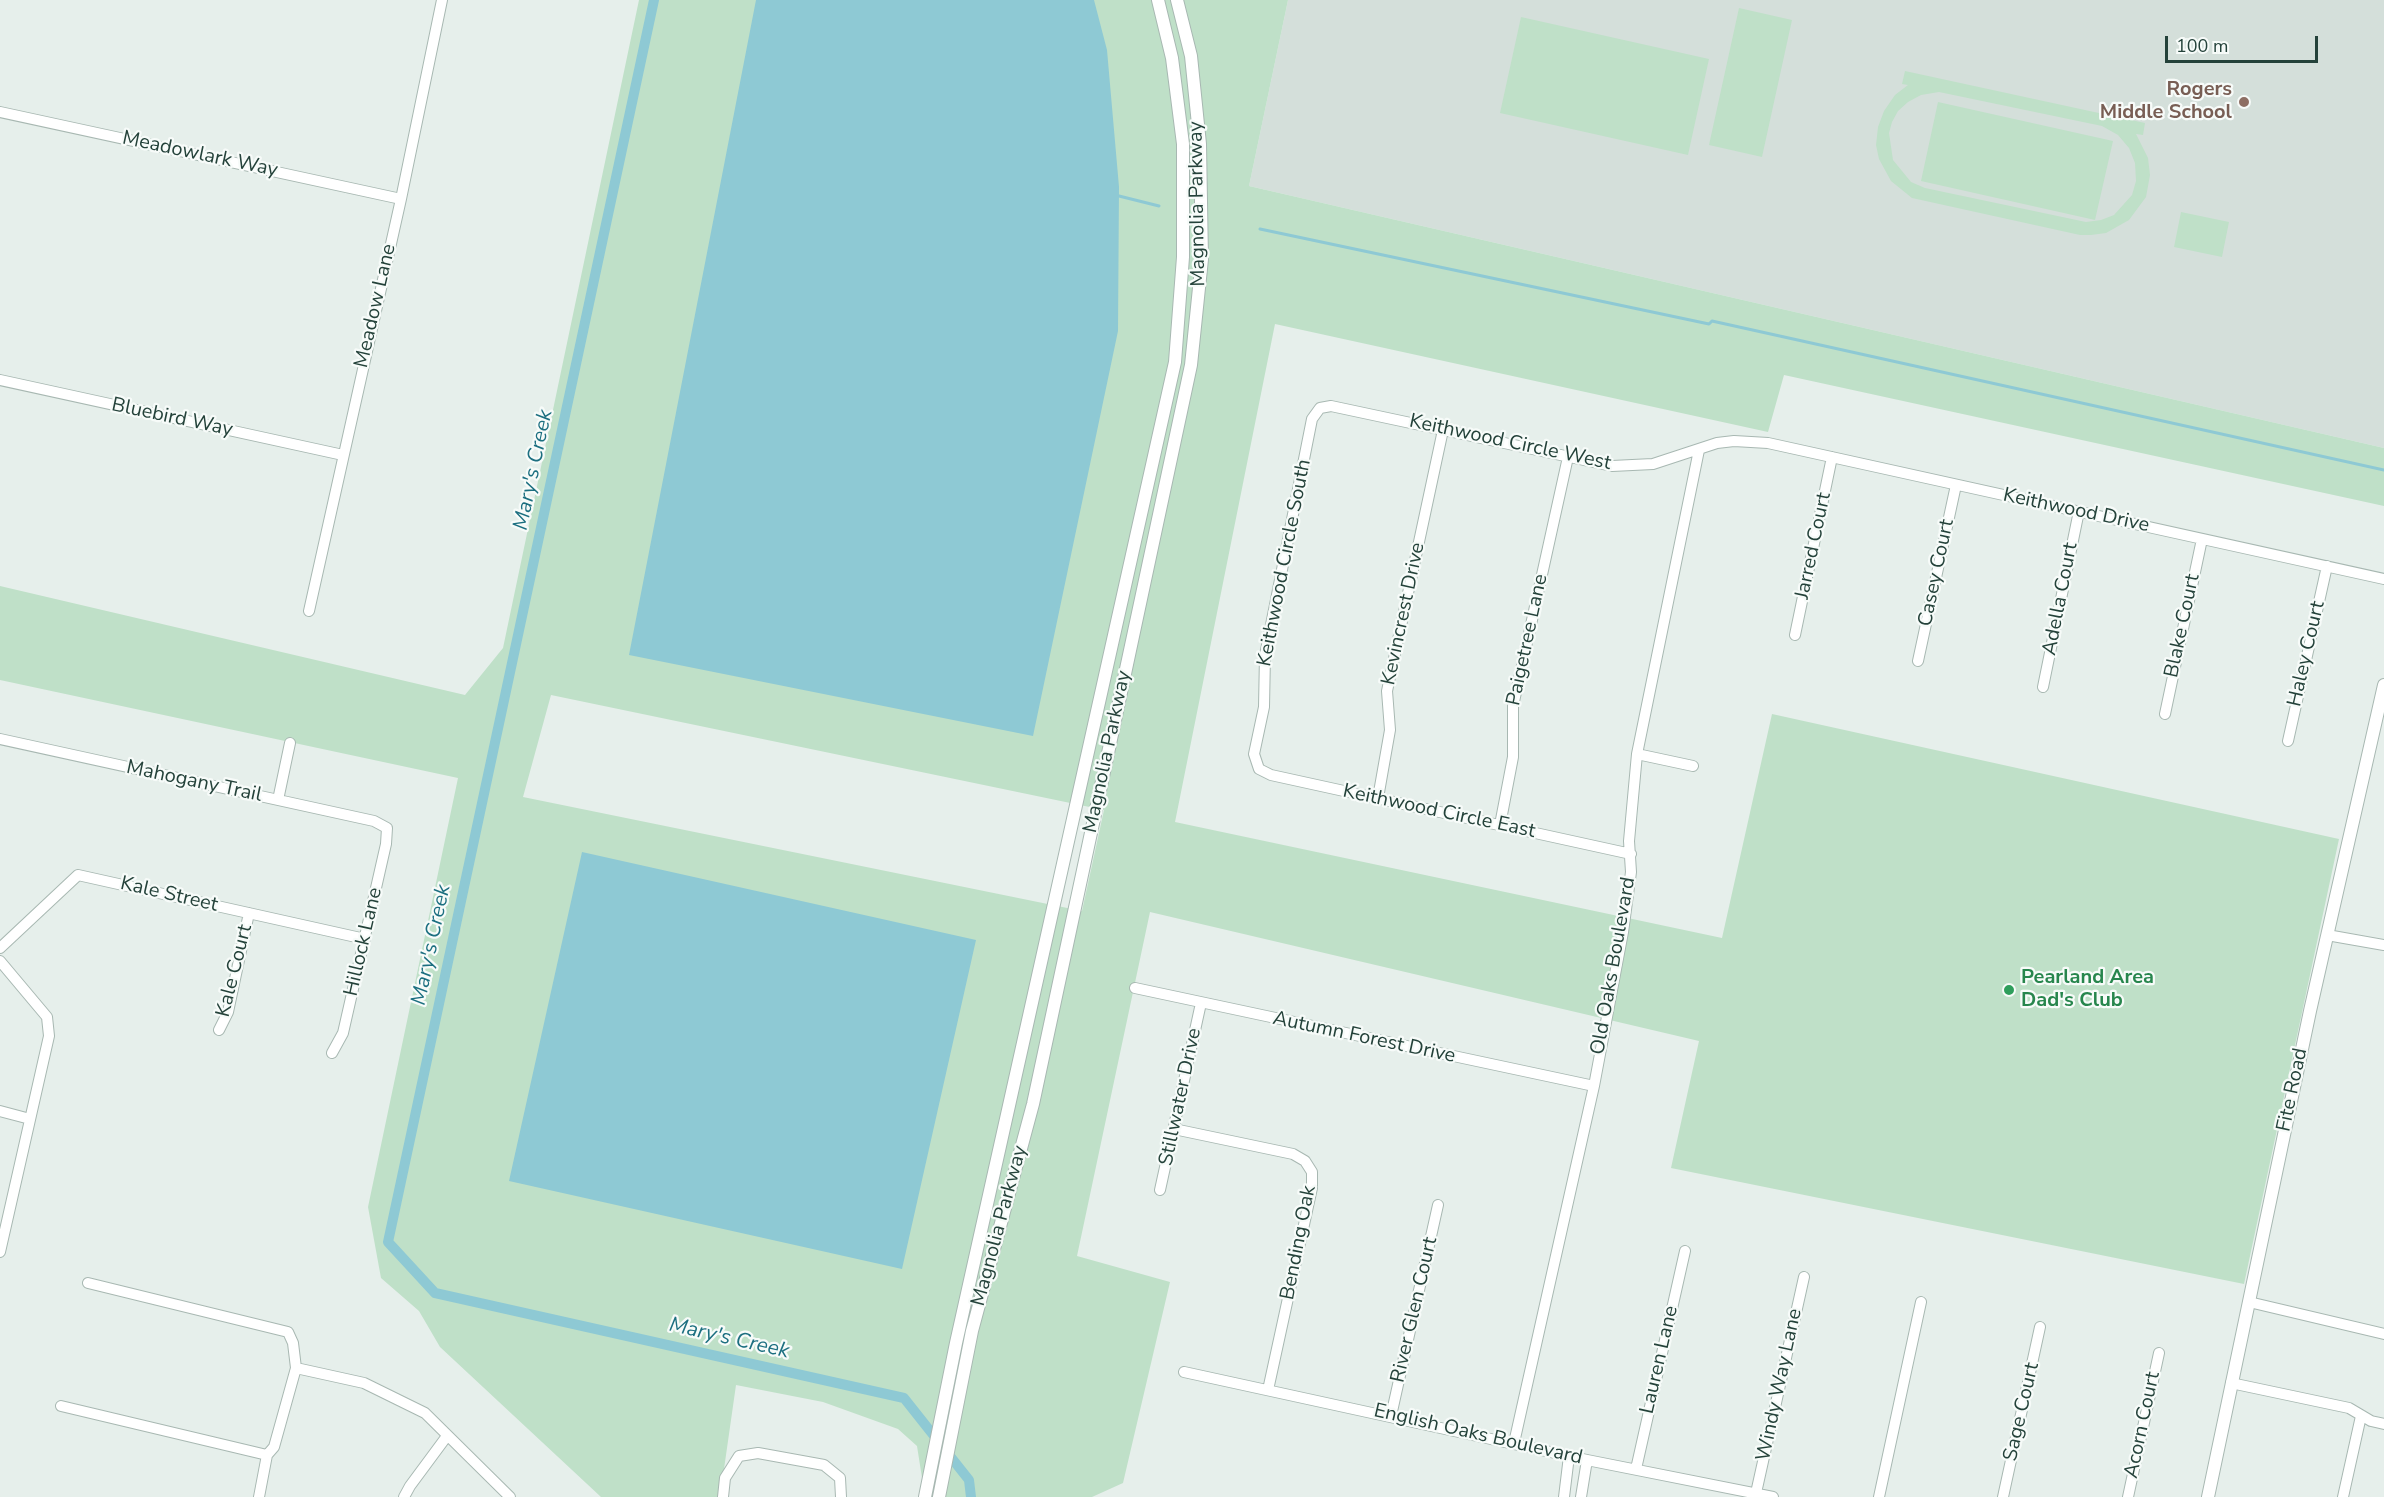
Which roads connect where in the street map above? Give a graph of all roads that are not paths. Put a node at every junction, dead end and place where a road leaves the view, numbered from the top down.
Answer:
1 (442, 0) edge
2 (1158, 0) edge
3 (1177, 0) edge
4 (0, 112) edge
5 (1197, 116) junction
6 (1179, 118) junction
7 (401, 199) junction
8 (1177, 342) junction
9 (1193, 344) junction
10 (0, 380) edge
11 (1323, 407) joint
12 (1443, 430) junction
13 (1768, 443) joint
14 (1699, 450) junction
15 (343, 456) junction
16 (1568, 457) junction
17 (1832, 458) junction
18 (1956, 485) junction
19 (2079, 511) junction
20 (2202, 539) junction
21 (2327, 566) junction
22 (2384, 579) edge
23 (309, 611) dead end
24 (1795, 635) dead end
25 (1918, 661) dead end
26 (2384, 685) edge
27 (2043, 687) dead end
28 (2165, 714) dead end
29 (0, 739) edge
30 (2288, 741) dead end
31 (290, 743) dead end
32 (1637, 754) junction
33 (1255, 760) joint
34 (1693, 766) dead end
35 (1081, 780) junction
36 (1101, 785) junction
37 (1378, 798) junction
38 (278, 800) junction
39 (1500, 825) junction
40 (387, 828) joint
41 (1631, 854) junction
42 (249, 913) junction
43 (2327, 935) junction
44 (365, 939) junction
45 (2384, 945) edge
46 (0, 948) edge
47 (0, 961) edge
48 (1039, 968) junction
49 (1061, 973) junction
50 (1135, 988) dead end
51 (1201, 1003) junction
52 (219, 1030) dead end
53 (332, 1053) dead end
54 (1594, 1086) junction
55 (0, 1111) edge
56 (30, 1119) junction
57 (1174, 1129) junction
58 (1160, 1190) dead end
59 (1438, 1205) dead end
60 (1685, 1251) dead end
61 (0, 1252) edge
62 (1804, 1277) dead end
63 (88, 1283) dead end
64 (1921, 1302) dead end
65 (2249, 1302) junction
66 (2040, 1327) dead end
67 (2384, 1334) edge
68 (2159, 1353) dead end
69 (296, 1368) junction
70 (1184, 1372) dead end
71 (2232, 1383) junction
72 (1268, 1389) junction
73 (61, 1406) dead end
74 (1391, 1416) junction
75 (2361, 1416) junction
76 (2384, 1424) edge
77 (447, 1436) junction
78 (1514, 1443) junction
79 (267, 1455) junction
80 (1569, 1456) junction
81 (1587, 1460) junction
82 (1636, 1469) junction
83 (1756, 1493) junction
84 (925, 1495) edge
85 (939, 1496) edge
86 (259, 1497) edge
87 (404, 1497) edge
88 (510, 1497) edge
89 (723, 1497) edge
90 (841, 1497) edge
91 (1564, 1497) edge
92 (1581, 1497) edge
93 (1773, 1497) edge
94 (1879, 1497) edge
95 (2003, 1497) edge
96 (2128, 1497) edge
97 (2208, 1497) edge
98 (2343, 1497) edge

1 - 7 street, Meadow Lane
2 - 6 street, Magnolia Parkway
3 - 5 street, Magnolia Parkway
4 - 7 street, Meadowlark Way
5 - 6 street
5 - 9 street, Magnolia Parkway
6 - 8 street, Magnolia Parkway
7 - 15 street, Meadow Lane
8 - 9 street
8 - 35 street, Magnolia Parkway
9 - 36 street, Magnolia Parkway
10 - 15 street, Bluebird Way
11 - 12 street, Keithwood Circle West
11 - 33 street, Keithwood Circle South
12 - 16 street, Keithwood Circle West
12 - 37 street, Kevincrest Drive
13 - 14 street, Keithwood Circle West
13 - 17 street, Keithwood Drive
14 - 16 street, Keithwood Circle West
14 - 32 street, Old Oaks Boulevard
15 - 23 street, Meadow Lane
16 - 39 street, Paigetree Lane
17 - 18 street, Keithwood Drive
17 - 24 street, Jarred Court
18 - 19 street, Keithwood Drive
18 - 25 street, Casey Court
19 - 20 street, Keithwood Drive
19 - 27 street, Adella Court
20 - 21 street, Keithwood Drive
20 - 28 street, Blake Court
21 - 22 street, Keithwood Drive
21 - 30 street, Haley Court
26 - 43 street, Fite Road
29 - 38 street, Mahogany Trail
31 - 38 street
32 - 34 street
32 - 41 street, Old Oaks Boulevard
33 - 37 street, Keithwood Circle East
35 - 36 street
35 - 48 street, Magnolia Parkway
36 - 49 street, Magnolia Parkway
37 - 39 street, Keithwood Circle East
38 - 40 street, Mahogany Trail
39 - 41 street, Keithwood Circle East
40 - 44 street, Hillock Lane
41 - 54 street, Old Oaks Boulevard
42 - 44 street, Kale Street
42 - 46 street, Kale Street
42 - 52 street, Kale Court
43 - 45 street
43 - 65 street, Fite Road
44 - 53 street, Hillock Lane
47 - 56 street
48 - 49 street
48 - 84 street, Magnolia Parkway
49 - 85 street, Magnolia Parkway
50 - 51 street, Autumn Forest Drive
51 - 54 street, Autumn Forest Drive
51 - 57 street, Stillwater Drive
54 - 78 street, Old Oaks Boulevard
55 - 56 street
56 - 61 street
57 - 58 street, Stillwater Drive
57 - 72 street, Bending Oak
59 - 74 street, River Glen Court
60 - 82 street, Lauren Lane
62 - 83 street, Windy Way Lane
63 - 69 street
64 - 94 street
65 - 67 street
65 - 71 street, Fite Road
66 - 95 street, Sage Court
68 - 96 street, Acorn Court
69 - 77 street
69 - 79 street
70 - 72 street, English Oaks Boulevard
71 - 75 street
71 - 97 street, Fite Road
72 - 74 street, English Oaks Boulevard
73 - 79 street
74 - 78 street, English Oaks Boulevard
75 - 76 street
75 - 98 street
77 - 87 street
77 - 88 street
78 - 80 street, English Oaks Boulevard
79 - 86 street
80 - 81 street, English Oaks Boulevard
80 - 91 street
81 - 82 street, English Oaks Boulevard
81 - 92 street
82 - 83 street, English Oaks Boulevard
83 - 93 street, English Oaks Boulevard
89 - 90 street

